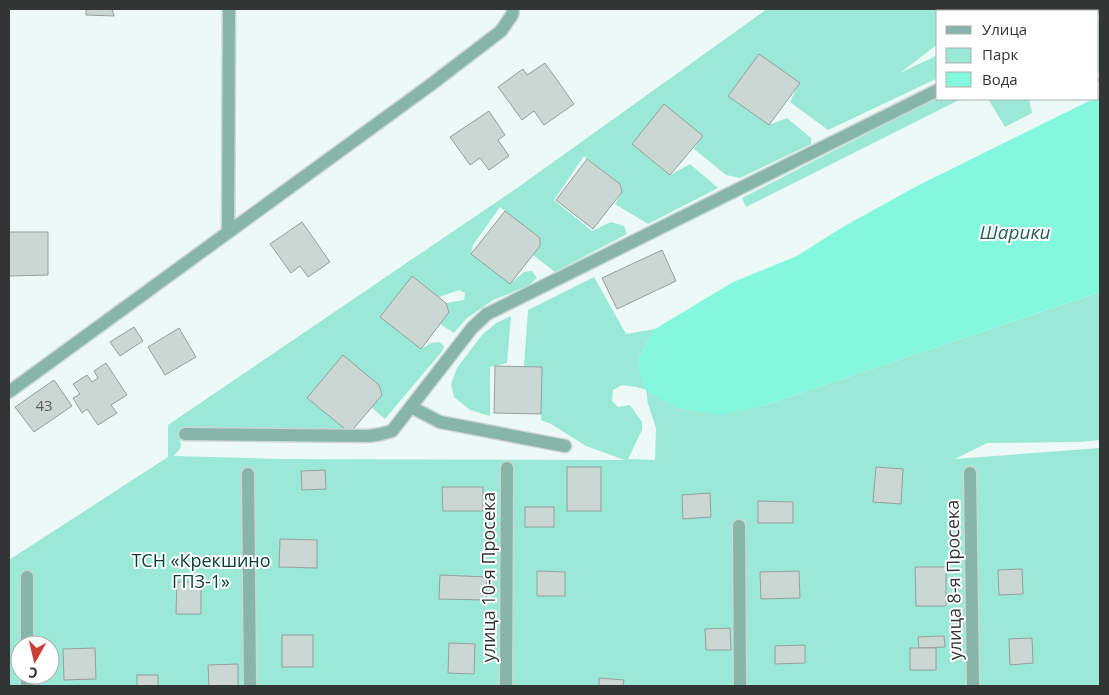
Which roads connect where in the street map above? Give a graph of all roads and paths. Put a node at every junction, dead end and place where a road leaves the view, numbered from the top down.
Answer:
1 (229, 9) edge
2 (514, 9) edge
3 (936, 91) edge
4 (228, 232) junction
5 (9, 392) edge
6 (411, 407) junction
7 (185, 434) dead end
8 (564, 446) dead end
9 (507, 468) dead end
10 (970, 473) dead end
11 (248, 474) dead end
12 (740, 526) dead end
13 (27, 577) dead end
14 (27, 635) edge
15 (250, 686) edge
16 (506, 686) edge
17 (740, 686) edge
18 (973, 686) edge

1 - 4 street
2 - 4 street
3 - 6 street
4 - 5 street
6 - 7 street
6 - 8 street
9 - 16 street, улица 10-я Просека
10 - 18 street, улица 8-я Просека
11 - 15 street
12 - 17 street
13 - 14 street

